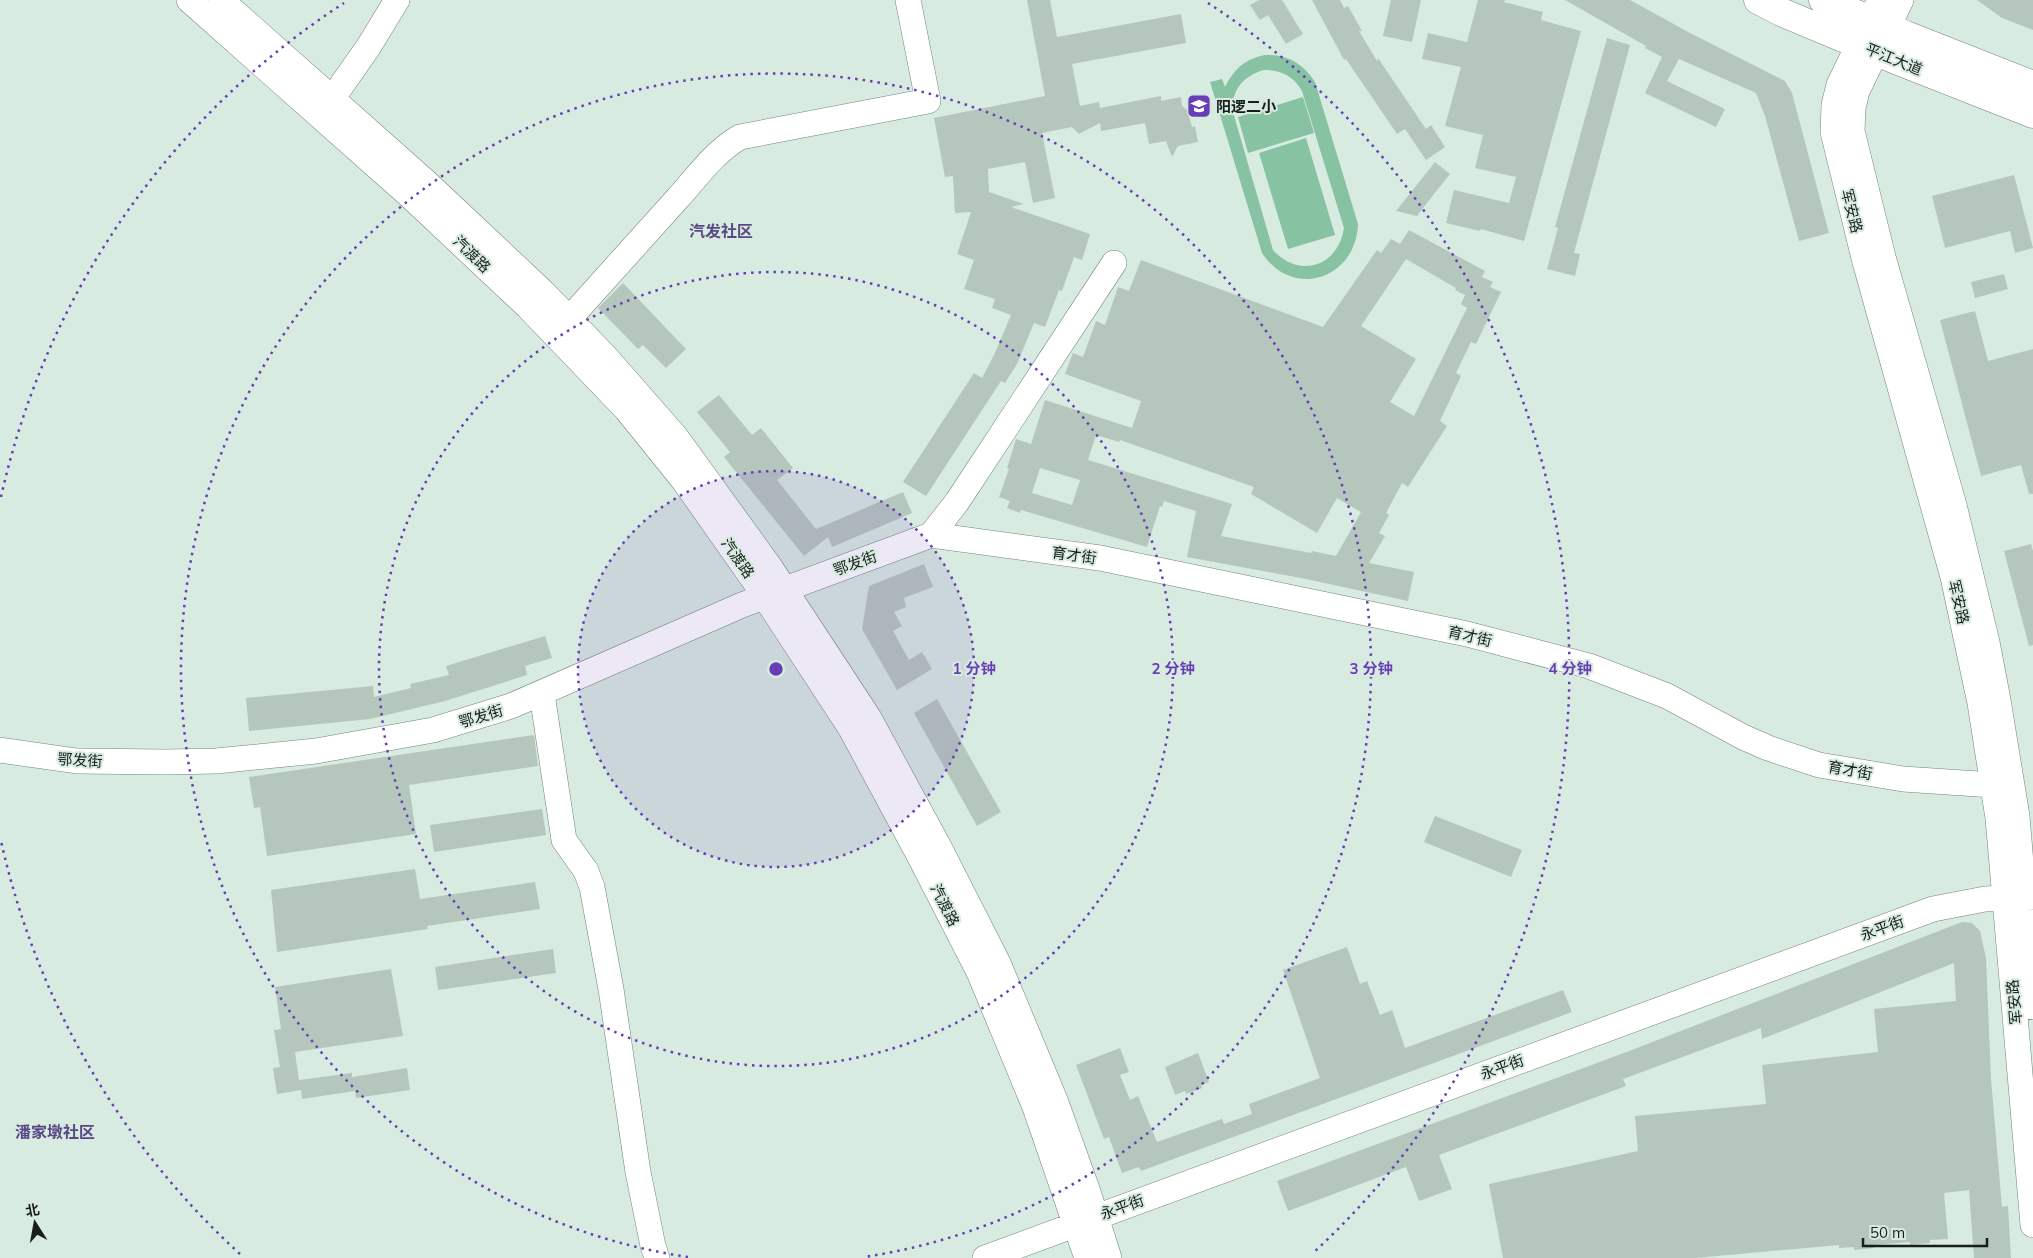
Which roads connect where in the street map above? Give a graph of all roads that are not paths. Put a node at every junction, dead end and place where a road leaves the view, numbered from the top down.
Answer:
1 (189, 0) edge
2 (221, 0) edge
3 (397, 0) edge
4 (908, 0) edge
5 (1758, 0) edge
6 (1823, 0) edge
7 (1901, 0) edge
8 (1880, 16) edge
9 (1867, 48) junction
10 (2033, 85) edge
11 (332, 99) junction
12 (2033, 114) edge
13 (1114, 263) dead end
14 (569, 318) junction
15 (931, 535) junction
16 (775, 592) junction
17 (542, 694) junction
18 (0, 750) edge
19 (1993, 785) junction
20 (2021, 897) edge
21 (2033, 1007) edge
22 (1086, 1220) junction
23 (2033, 1225) edge
24 (657, 1258) edge
25 (986, 1258) edge
26 (1086, 1258) edge
27 (1109, 1258) edge

1 - 16 street, 汽渡路
2 - 11 street, 汽渡路
3 - 11 street
4 - 14 street
5 - 9 highway, 平江大道
6 - 8 highway, 平江大道
7 - 8 street, 军安路
8 - 9 street, 军安路
8 - 10 highway, 平江大道
9 - 12 highway, 平江大道
9 - 19 street, 军安路
9 - 20 street, 军安路
11 - 14 street, 汽渡路
13 - 15 street
14 - 16 street, 汽渡路
15 - 16 street, 鄂发街
15 - 19 street, 育才街
16 - 17 street, 鄂发街
16 - 22 street, 汽渡路
17 - 18 street, 鄂发街
17 - 24 street
19 - 20 street, 军安路
20 - 21 street, 军安路
20 - 22 street, 永平街
20 - 23 street, 军安路
22 - 25 street, 永平街
22 - 26 street, 汽渡路
22 - 27 street, 汽渡路

